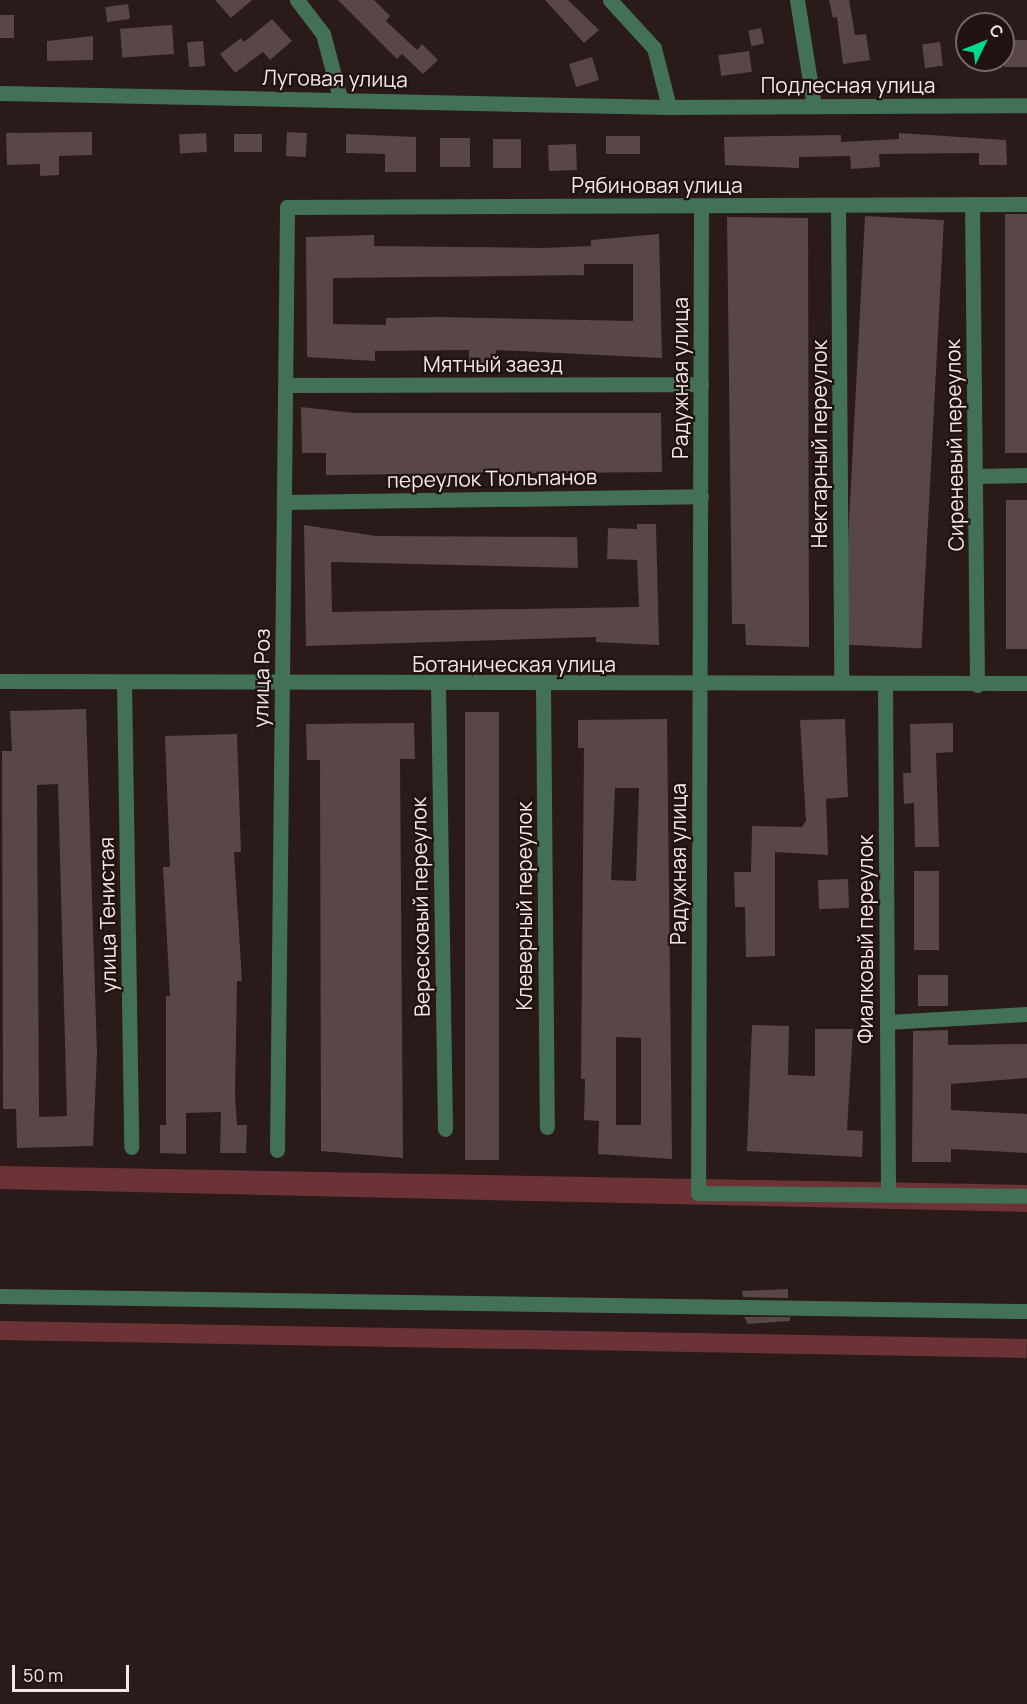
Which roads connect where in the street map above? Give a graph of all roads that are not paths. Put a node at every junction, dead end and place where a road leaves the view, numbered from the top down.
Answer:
1 (297, 0) edge
2 (610, 0) edge
3 (797, 0) edge
4 (0, 93) edge
5 (340, 98) junction
6 (1027, 105) edge
7 (814, 106) junction
8 (669, 107) junction
9 (972, 204) junction
10 (1027, 204) edge
11 (701, 206) junction
12 (838, 206) junction
13 (287, 207) joint
14 (701, 384) junction
15 (285, 386) junction
16 (1027, 475) edge
17 (975, 476) junction
18 (700, 496) junction
19 (284, 502) junction
20 (0, 681) edge
21 (124, 682) junction
22 (282, 682) junction
23 (842, 682) junction
24 (885, 683) junction
25 (1027, 683) edge
26 (438, 684) junction
27 (543, 685) junction
28 (977, 685) junction
29 (700, 686) junction
30 (1027, 1014) edge
31 (887, 1022) junction
32 (547, 1127) dead end
33 (444, 1129) dead end
34 (130, 1147) dead end
35 (277, 1150) dead end
36 (888, 1195) junction
37 (1027, 1196) edge
38 (0, 1296) edge
39 (1027, 1311) edge

1 - 5 street
2 - 8 street
3 - 7 street
4 - 5 street, Луговая улица
5 - 8 street, Луговая улица
6 - 7 street, Подлесная улица
7 - 8 street, Подлесная улица
9 - 10 street, Рябиновая улица
9 - 12 street, Рябиновая улица
9 - 17 street, Сиреневый переулок
11 - 12 street, Рябиновая улица
11 - 13 street, Рябиновая улица
11 - 14 street, Радужная улица
12 - 23 street, Нектарный переулок
13 - 15 street, улица Роз
14 - 15 street, Мятный заезд
14 - 18 street, Радужная улица
15 - 19 street, улица Роз
16 - 17 street
17 - 28 street, Сиреневый переулок
18 - 19 street, переулок Тюльпанов
18 - 29 street, Радужная улица
19 - 22 street, улица Роз
20 - 21 street, Ботаническая улица
21 - 22 street, Ботаническая улица
21 - 34 street, улица Тенистая
22 - 26 street, Ботаническая улица
22 - 35 street, улица Роз
23 - 24 street, Ботаническая улица
23 - 29 street, Ботаническая улица
24 - 28 street, Ботаническая улица
24 - 31 street, Фиалковый переулок
25 - 28 street, Ботаническая улица
26 - 27 street, Ботаническая улица
26 - 33 street, Вересковый переулок
27 - 29 street, Ботаническая улица
27 - 32 street, Клеверный переулок
29 - 36 street, Радужная улица
30 - 31 street
31 - 36 street, Фиалковый переулок
36 - 37 street, Радужная улица
38 - 39 street

